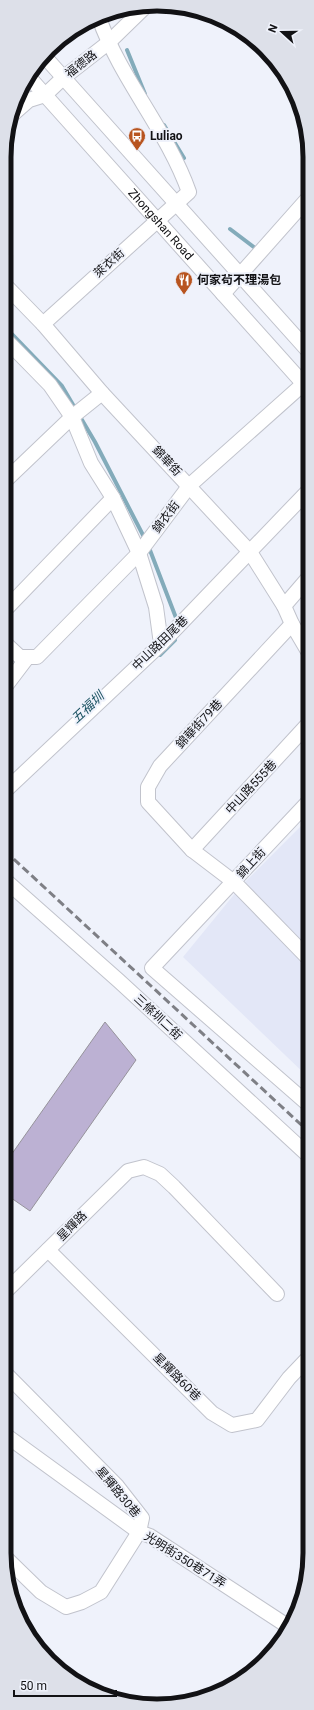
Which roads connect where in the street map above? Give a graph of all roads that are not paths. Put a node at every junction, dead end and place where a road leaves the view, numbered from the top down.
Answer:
1 (141, 12) edge
2 (101, 22) edge
3 (108, 43) junction
4 (47, 61) edge
5 (63, 78) junction
6 (33, 81) edge
7 (45, 95) junction
8 (20, 108) edge
9 (175, 203) junction
10 (303, 204) edge
11 (156, 220) junction
12 (240, 276) junction
13 (11, 291) edge
14 (223, 294) junction
15 (43, 324) junction
16 (11, 345) edge
17 (303, 345) edge
18 (303, 380) edge
19 (303, 387) edge
20 (102, 393) junction
21 (72, 417) junction
22 (11, 475) edge
23 (190, 485) junction
24 (303, 496) edge
25 (113, 498) junction
26 (250, 552) junction
27 (139, 553) junction
28 (303, 584) edge
29 (11, 604) edge
30 (284, 606) junction
31 (292, 624) junction
32 (303, 643) edge
33 (161, 644) junction
34 (11, 649) edge
35 (27, 658) junction
36 (11, 679) edge
37 (303, 730) edge
38 (11, 785) edge
39 (303, 807) edge
40 (192, 850) junction
41 (234, 882) junction
42 (11, 885) edge
43 (303, 947) edge
44 (303, 1100) edge
45 (303, 1150) edge
46 (48, 1250) junction
47 (11, 1286) edge
48 (277, 1294) dead end
49 (303, 1363) edge
50 (11, 1379) edge
51 (11, 1439) edge
52 (139, 1532) junction
53 (11, 1564) edge
54 (284, 1624) edge

1 - 3 street, 福德路
2 - 3 street
3 - 5 street, 福德路
3 - 9 street, 萊衣街
4 - 5 street, Zhongshan Road
5 - 7 street, 福德路
5 - 9 street, Zhongshan Road
6 - 7 street, Zhongshan Road
7 - 8 street, 福德路
7 - 11 street, Zhongshan Road
9 - 11 street, 萊衣街
9 - 12 street, Zhongshan Road
10 - 12 street
11 - 14 street, Zhongshan Road
11 - 15 street, 萊衣街
12 - 14 street
12 - 17 street, Zhongshan Road
13 - 15 street, 錦華街
14 - 18 street, Zhongshan Road
15 - 20 street, 錦華街
16 - 21 street
19 - 23 street, 錦衣街
20 - 21 street
20 - 23 street, 錦華街
21 - 22 street
21 - 25 street
23 - 26 street, 錦華街
23 - 27 street, 錦衣街
24 - 26 street, 中山路田尾巷
25 - 27 street
25 - 29 street
26 - 30 street, 錦華街
26 - 33 street, 中山路田尾巷
27 - 33 street
27 - 35 street, 錦衣街
28 - 30 street
30 - 31 street, 錦華街
31 - 32 street, 錦華街
31 - 40 street, 錦華街79巷
33 - 38 street, 中山路田尾巷
34 - 35 street
35 - 36 street, 錦衣街
37 - 40 street, 中山路555巷
39 - 41 street, 錦上街
40 - 41 street, 錦華街79巷
41 - 43 street, 錦上街
41 - 44 street
42 - 45 street, 三條圳二街
46 - 47 street, 星輝路
46 - 48 street, 星輝路
46 - 49 street, 星輝路60巷
50 - 52 street, 星輝路30巷
51 - 52 street, 光明街350巷71弄
52 - 53 street, 星輝路30巷
52 - 54 street, 光明街350巷71弄

